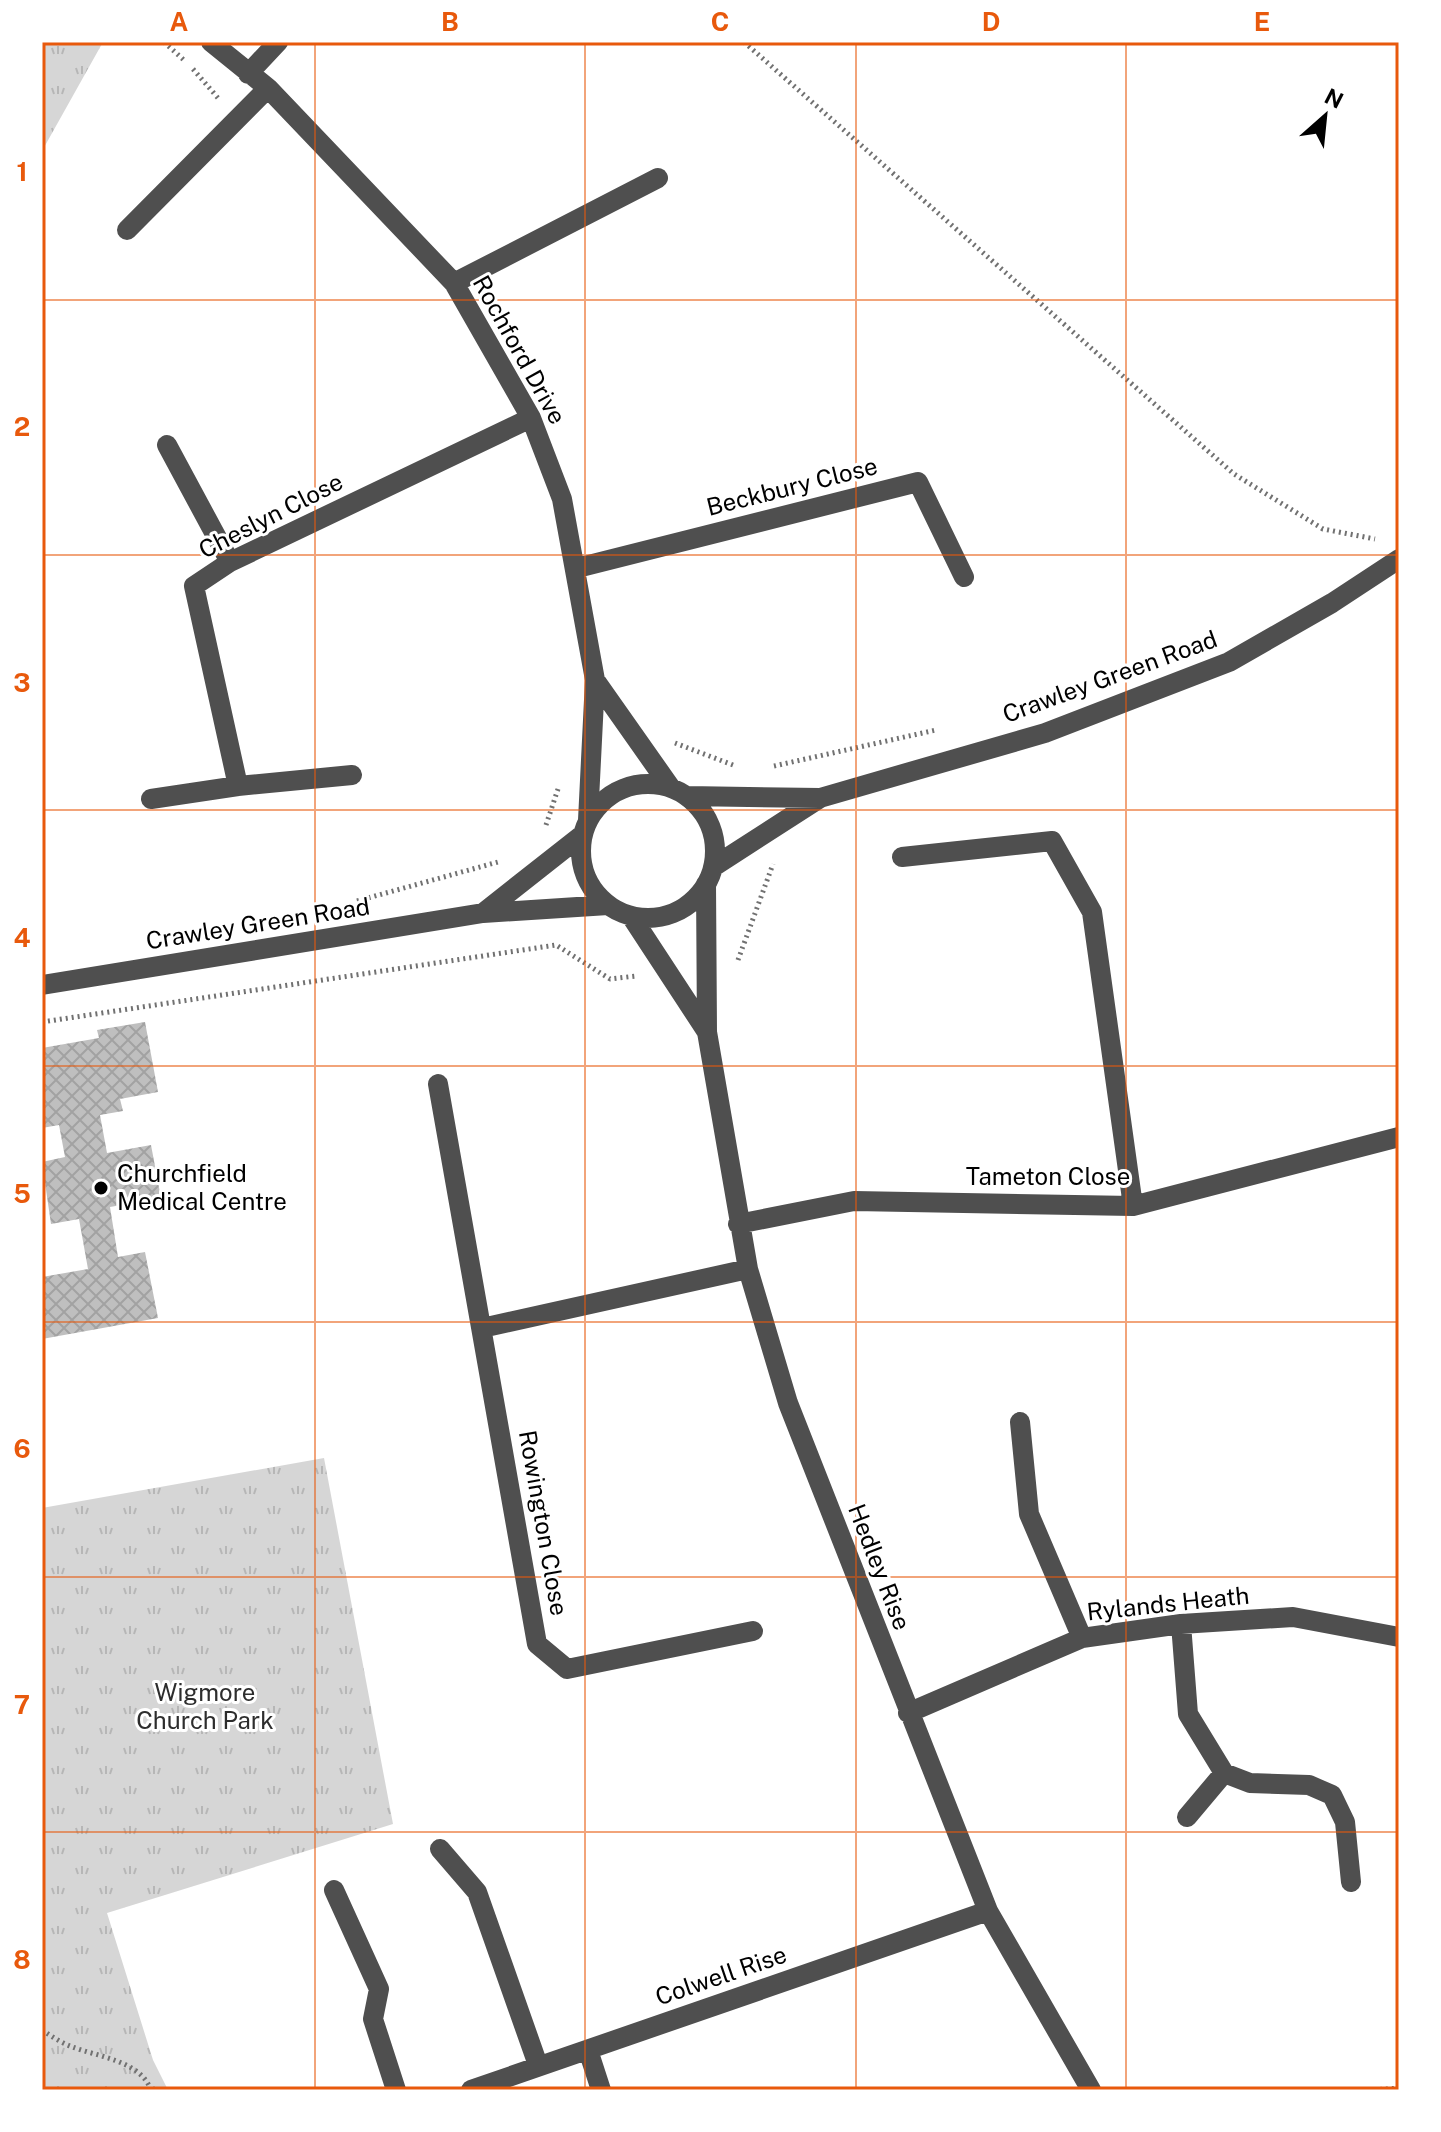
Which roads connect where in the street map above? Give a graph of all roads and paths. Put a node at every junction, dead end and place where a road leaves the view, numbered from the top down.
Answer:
1 (164, 42) edge
2 (211, 42) edge
3 (278, 42) edge
4 (744, 42) edge
5 (248, 74) junction
6 (268, 88) junction
7 (236, 120) junction
8 (658, 178) dead end
9 (127, 230) dead end
10 (454, 283) junction
11 (531, 418) junction
12 (167, 445) dead end
13 (1394, 551) edge
14 (230, 562) junction
15 (577, 568) junction
16 (964, 577) dead end
17 (595, 680) junction
18 (944, 729) dead end
19 (661, 738) dead end
20 (735, 766) dead end
21 (762, 768) dead end
22 (352, 775) dead end
23 (561, 780) dead end
24 (238, 786) junction
25 (679, 792) junction
26 (820, 798) junction
27 (151, 799) dead end
28 (585, 828) junction
29 (544, 832) dead end
30 (902, 857) dead end
31 (505, 860) dead end
32 (710, 876) junction
33 (348, 903) dead end
34 (608, 905) junction
35 (483, 913) junction
36 (631, 916) junction
37 (649, 975) dead end
38 (42, 985) edge
39 (42, 1022) edge
40 (707, 1032) junction
41 (438, 1084) dead end
42 (1399, 1137) edge
43 (1133, 1206) junction
44 (738, 1224) junction
45 (748, 1269) junction
46 (482, 1328) junction
47 (1020, 1422) dead end
48 (1181, 1624) junction
49 (753, 1631) dead end
50 (1399, 1637) edge
51 (1082, 1638) junction
52 (908, 1713) junction
53 (1224, 1773) junction
54 (1187, 1817) dead end
55 (440, 1849) dead end
56 (1351, 1882) dead end
57 (334, 1890) dead end
58 (988, 1911) junction
59 (42, 2030) edge
60 (588, 2050) junction
61 (538, 2065) junction
62 (1399, 2088) edge
63 (151, 2090) edge
64 (396, 2090) edge
65 (471, 2090) edge
66 (601, 2090) edge
67 (1091, 2090) edge
68 (1374, 2090) edge

1 - 7 path
2 - 5 street, Rochford Drive
3 - 5 street
4 - 13 path
5 - 6 street, Rochford Drive
6 - 7 street
6 - 10 street, Rochford Drive
7 - 9 street
8 - 10 street
10 - 11 street, Rochford Drive
11 - 14 street, Cheslyn Close
11 - 15 street, Rochford Drive
12 - 14 street
13 - 26 street, Crawley Green Road
14 - 24 street, Cheslyn Close
15 - 16 street, Beckbury Close
15 - 17 street, Rochford Drive
17 - 25 street, Rochford Drive
17 - 28 street, Rochford Drive
18 - 21 path
19 - 20 path
22 - 24 street
23 - 29 path
24 - 27 street
25 - 26 street, Crawley Green Road
25 - 28 street
25 - 32 street
26 - 32 street, Crawley Green Road
28 - 34 street
28 - 35 street, Crawley Green Road
30 - 43 street
31 - 33 path
32 - 36 street
32 - 40 street, Hedley Rise
34 - 35 street, Crawley Green Road
34 - 36 street
35 - 38 street, Crawley Green Road
36 - 40 street, Hedley Rise
37 - 39 path
40 - 44 street, Hedley Rise
41 - 46 street, Rowington Close
42 - 43 street, Tameton Close
43 - 44 street, Tameton Close
44 - 45 street, Hedley Rise
45 - 46 street
45 - 52 street, Hedley Rise
46 - 49 street, Rowington Close
47 - 51 street
48 - 50 street, Rylands Heath
48 - 51 street, Rylands Heath
48 - 53 street
51 - 52 street, Rylands Heath
52 - 58 street, Hedley Rise
53 - 54 street
53 - 56 street
55 - 61 street
57 - 64 street
58 - 60 street, Colwell Rise
58 - 67 street, Hedley Rise
59 - 63 path
60 - 61 street, Colwell Rise
60 - 66 street
61 - 65 street, Colwell Rise
62 - 68 path

